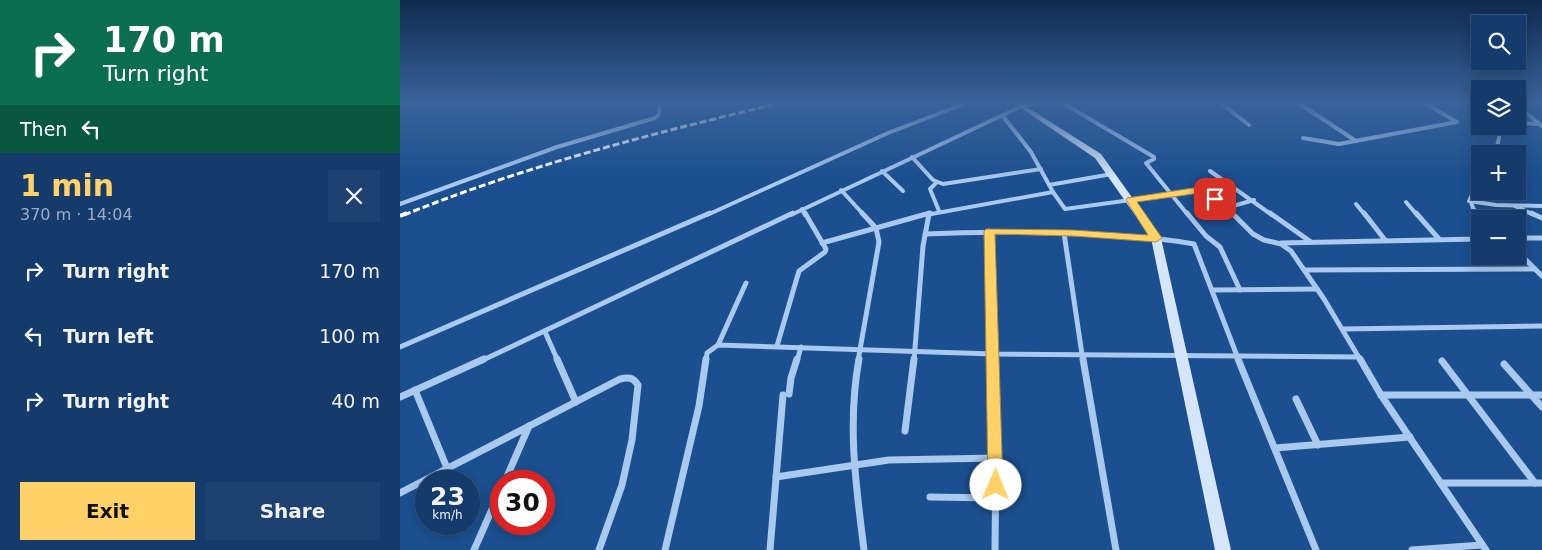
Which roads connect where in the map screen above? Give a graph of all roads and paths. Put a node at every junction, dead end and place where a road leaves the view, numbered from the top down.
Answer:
1 (622, 128) edge
2 (900, 128) edge
3 (975, 128) edge
4 (1012, 128) edge
5 (1055, 128) edge
6 (1104, 128) edge
7 (1336, 128) edge
8 (1427, 128) edge
9 (1303, 138) dead end
10 (1356, 141) junction
11 (912, 157) junction
12 (1041, 169) junction
13 (882, 171) junction
14 (1210, 172) dead end
15 (1112, 174) junction
16 (937, 182) junction
17 (1049, 185) junction
18 (842, 190) junction
19 (903, 191) dead end
20 (1053, 192) junction
21 (1471, 193) edge
22 (1170, 194) junction
23 (1131, 200) junction
24 (1254, 200) junction
25 (1469, 201) junction
26 (1406, 202) dead end
27 (400, 204) edge
28 (1356, 204) dead end
29 (1512, 205) junction
30 (1542, 206) edge
31 (1226, 208) junction
32 (802, 209) junction
33 (1474, 210) edge
34 (939, 211) junction
35 (929, 214) junction
36 (1542, 218) edge
37 (876, 228) junction
38 (989, 231) junction
39 (1064, 232) junction
40 (926, 234) junction
41 (1156, 238) junction
42 (1526, 238) edge
43 (1542, 238) edge
44 (1440, 239) junction
45 (1471, 239) edge
46 (1385, 240) junction
47 (1311, 242) junction
48 (822, 243) junction
49 (1276, 243) junction
50 (1526, 260) edge
51 (1534, 269) junction
52 (1306, 270) junction
53 (1542, 276) edge
54 (746, 283) dead end
55 (1318, 289) junction
56 (1212, 290) junction
57 (1240, 290) junction
58 (1542, 326) edge
59 (1342, 329) junction
60 (545, 332) junction
61 (718, 345) junction
62 (776, 346) junction
63 (400, 347) edge
64 (801, 347) junction
65 (860, 350) junction
66 (915, 351) junction
67 (993, 354) junction
68 (1082, 354) junction
69 (1182, 356) junction
70 (1237, 356) junction
71 (1359, 357) junction
72 (1442, 361) dead end
73 (1504, 364) dead end
74 (414, 390) junction
75 (1381, 395) junction
76 (1466, 395) junction
77 (1532, 395) junction
78 (1542, 395) edge
79 (400, 397) edge
80 (1296, 400) dead end
81 (576, 402) junction
82 (1542, 407) edge
83 (529, 426) junction
84 (905, 431) dead end
85 (1410, 437) junction
86 (1318, 445) junction
87 (1275, 448) junction
88 (996, 458) junction
89 (853, 464) junction
90 (447, 468) junction
91 (510, 470) edge
92 (776, 477) junction
93 (1441, 483) junction
94 (1538, 483) edge
95 (400, 493) edge
96 (930, 498) dead end
97 (995, 498) junction
98 (490, 514) edge
99 (1484, 547) edge
100 (474, 550) edge
101 (599, 550) edge
102 (665, 550) edge
103 (770, 550) edge
104 (864, 550) edge
105 (995, 550) edge
106 (1116, 550) edge
107 (1224, 550) edge
108 (1316, 550) edge
109 (1412, 550) edge

1 - 27 street
2 - 63 street
3 - 11 street
4 - 12 street
5 - 15 street
6 - 22 street
7 - 10 street
8 - 10 street
9 - 10 street
11 - 13 street
11 - 16 street
12 - 16 street
12 - 17 street
13 - 18 street
13 - 19 street
14 - 24 street
15 - 17 street
15 - 23 street
16 - 34 street
17 - 20 street
18 - 32 street
18 - 37 street
20 - 23 street
20 - 34 street
21 - 25 street
22 - 23 street
22 - 31 street
22 - 57 street
23 - 41 street
24 - 31 street
24 - 47 street
25 - 29 street
25 - 33 street
26 - 44 street
28 - 46 street
29 - 30 street
29 - 36 street
31 - 49 street
32 - 48 street
32 - 60 street
34 - 35 street
35 - 37 street
35 - 40 street
37 - 48 street
37 - 65 street
38 - 39 street
38 - 40 street
38 - 67 street
39 - 41 street
39 - 68 street
40 - 66 street
41 - 56 street
41 - 69 street
42 - 43 street
44 - 45 street
44 - 46 street
46 - 47 street
47 - 49 street
48 - 62 street
49 - 52 street
50 - 51 street
51 - 52 street
51 - 53 street
52 - 55 street
54 - 61 street
55 - 57 street
55 - 59 street
56 - 57 street
56 - 70 street
58 - 59 street
59 - 71 street
60 - 74 street
60 - 81 street
61 - 62 street
61 - 102 street
62 - 64 street
64 - 65 street
64 - 92 street
65 - 66 street
65 - 89 street
66 - 67 street
66 - 84 street
67 - 68 street
67 - 88 street
68 - 69 street
68 - 106 street
69 - 70 street
69 - 107 street
70 - 71 street
70 - 87 street
71 - 75 street
72 - 76 street
73 - 77 street
74 - 79 street
74 - 90 street
75 - 76 street
75 - 85 street
76 - 77 street
76 - 94 street
77 - 78 street
77 - 82 street
80 - 86 street
81 - 83 street
81 - 101 street
83 - 90 street
83 - 91 street
85 - 86 street
85 - 93 street
86 - 87 street
87 - 108 street
88 - 89 street
88 - 97 street
89 - 92 street
89 - 104 street
90 - 95 street
92 - 103 street
93 - 94 street
93 - 99 street
96 - 97 street
97 - 105 street
98 - 100 street
99 - 109 street

